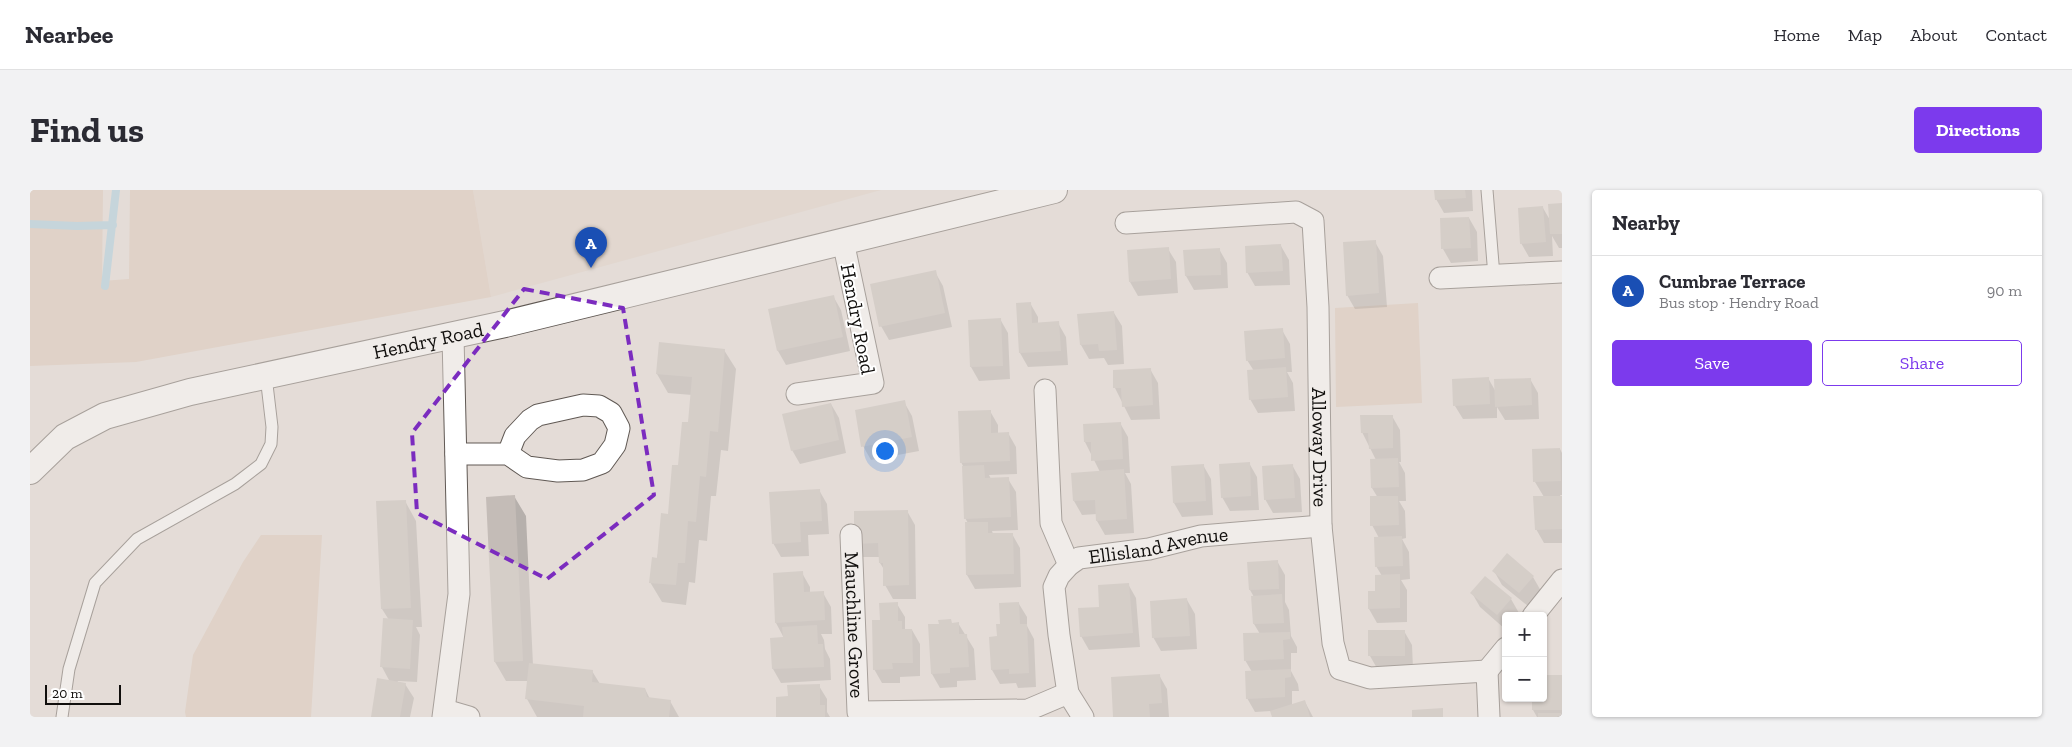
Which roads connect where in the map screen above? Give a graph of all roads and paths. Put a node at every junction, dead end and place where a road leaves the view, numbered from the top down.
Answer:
1 (1054, 190) edge
2 (1487, 190) edge
3 (1126, 223) dead end
4 (843, 241) junction
5 (1562, 272) edge
6 (1494, 276) junction
7 (1440, 278) dead end
8 (453, 336) junction
9 (266, 376) junction
10 (1045, 390) dead end
11 (797, 394) dead end
12 (456, 454) junction
13 (508, 454) junction
14 (30, 471) edge
15 (1321, 526) junction
16 (851, 535) dead end
17 (1069, 565) junction
18 (1562, 580) edge
19 (1536, 612) edge
20 (1502, 653) edge
21 (1487, 671) junction
22 (1068, 694) junction
23 (444, 714) edge
24 (62, 717) edge
25 (469, 717) edge
26 (1083, 717) edge
27 (1489, 717) edge

1 - 4 street, Hendry Road
2 - 6 lane
3 - 15 street, Alloway Drive
4 - 8 street, Hendry Road
4 - 11 street, Hendry Road
5 - 6 street
6 - 7 street
8 - 9 street, Hendry Road
8 - 12 street
9 - 14 street, Hendry Road
9 - 24 lane
10 - 17 street
12 - 13 street
12 - 23 street
13 - 13 street
15 - 17 street, Ellisland Avenue
15 - 21 street, Alloway Drive
16 - 22 street, Mauchline Grove
17 - 22 street, Ellisland Avenue
18 - 19 street
20 - 21 street
21 - 27 street
22 - 26 street, Ellisland Avenue
23 - 25 street

